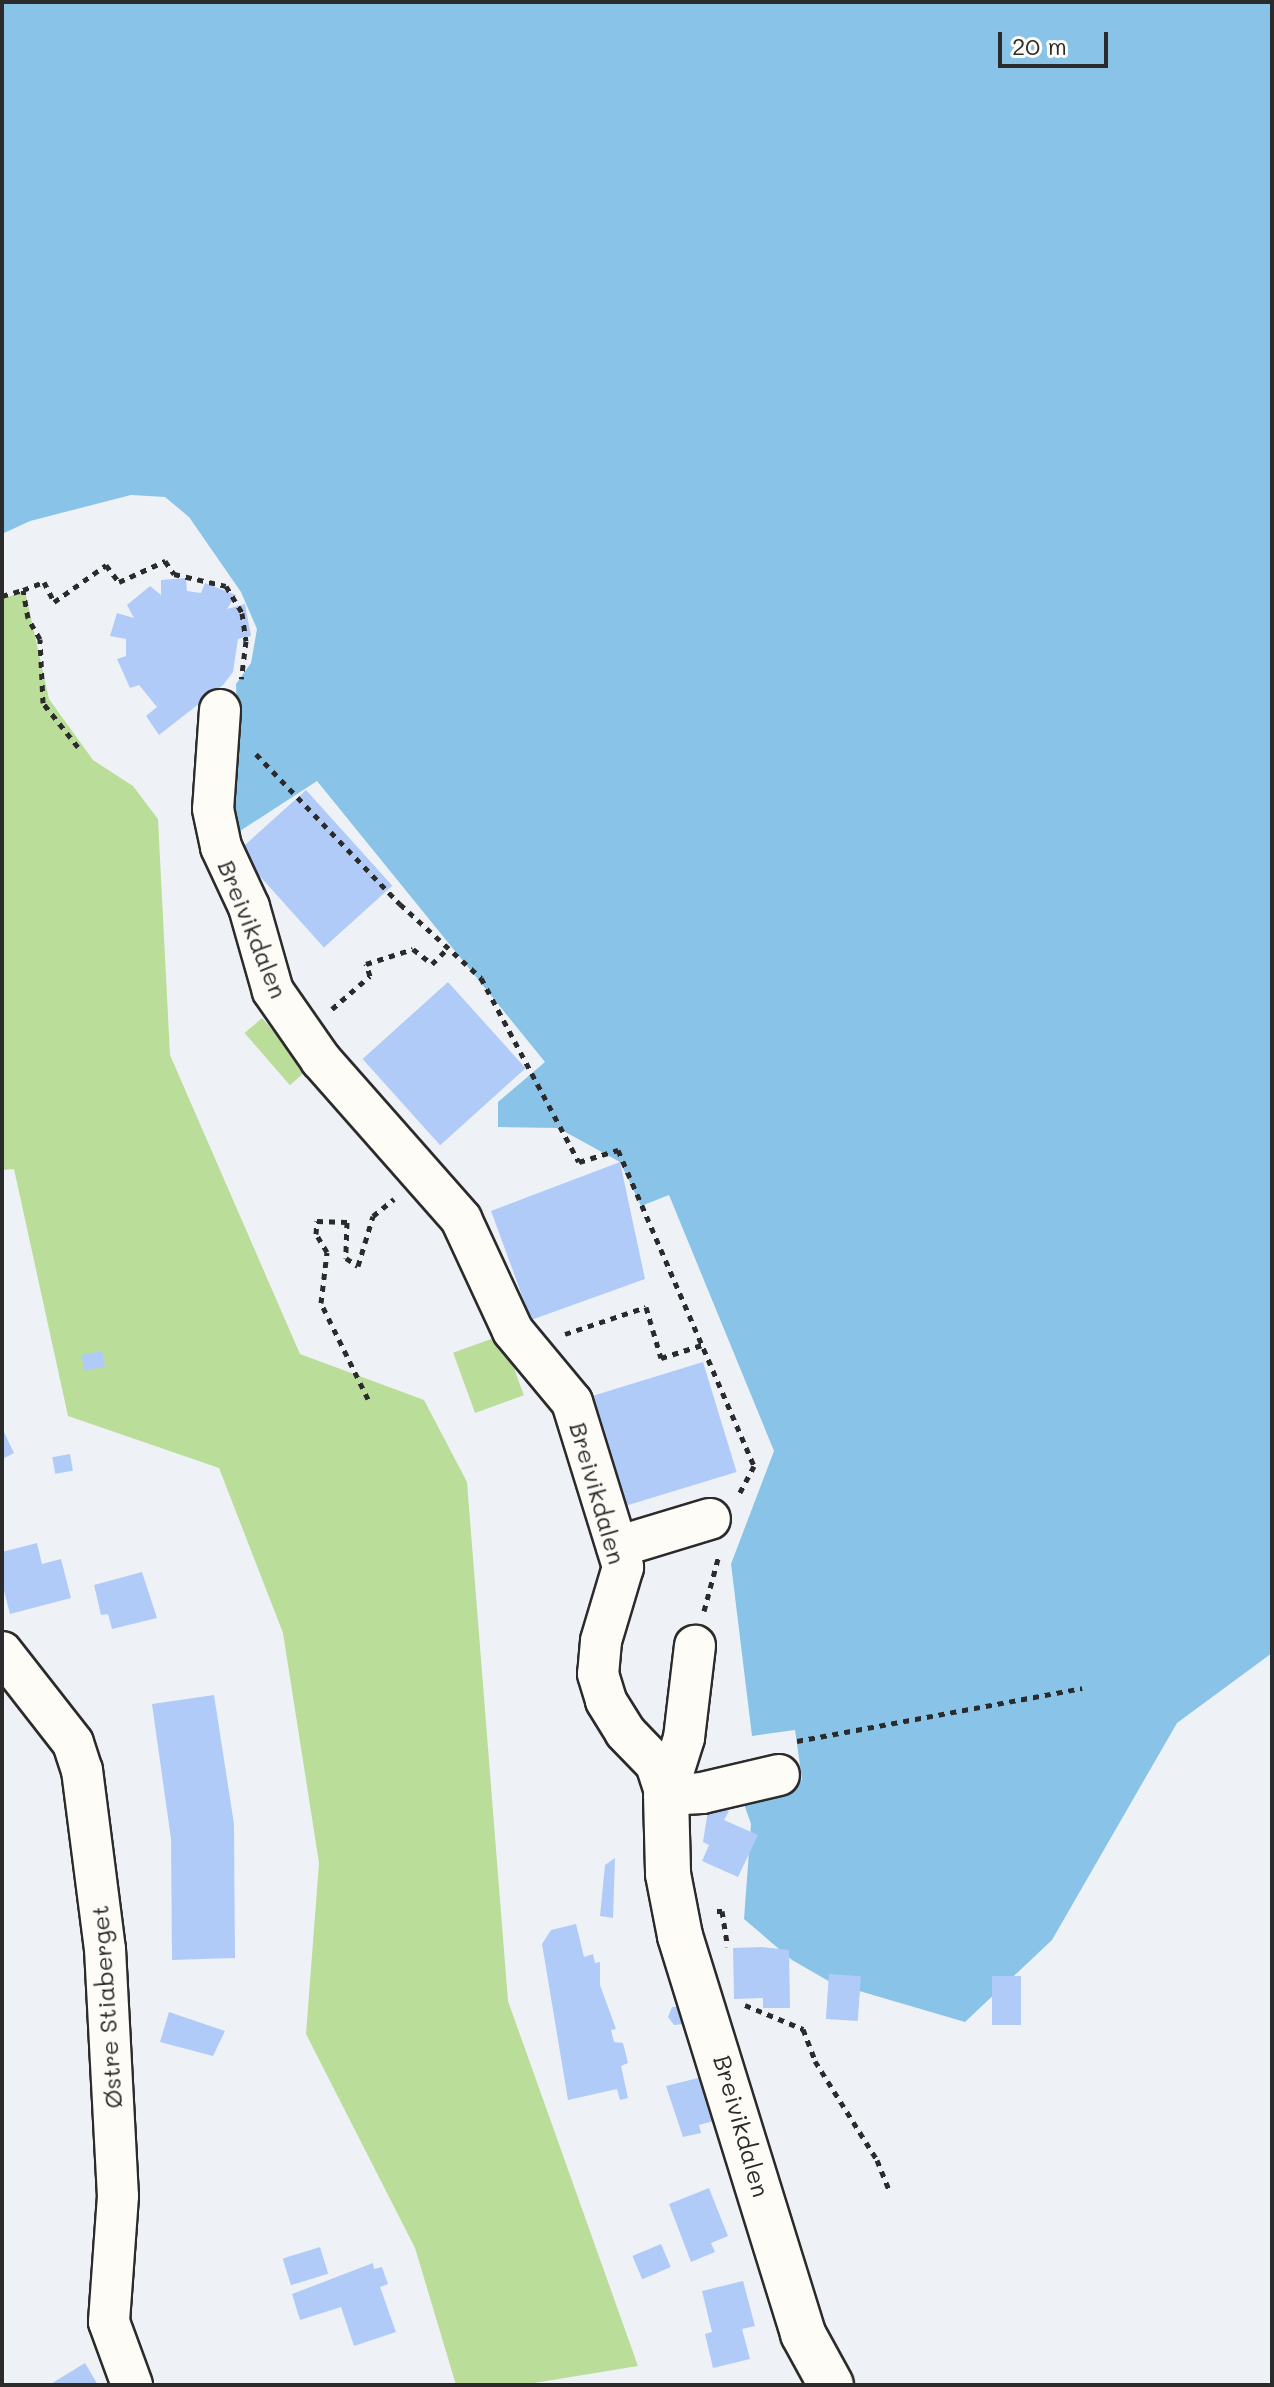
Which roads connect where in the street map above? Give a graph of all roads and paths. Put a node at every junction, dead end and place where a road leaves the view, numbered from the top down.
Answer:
1 (23, 590) junction
2 (2, 596) edge
3 (231, 698) joint
4 (78, 747) dead end
5 (252, 748) dead end
6 (449, 947) junction
7 (303, 1035) junction
8 (373, 1216) dead end
9 (702, 1345) junction
10 (526, 1347) junction
11 (368, 1399) dead end
12 (721, 1522) junction
13 (617, 1547) junction
14 (695, 1646) joint
15 (2, 1652) edge
16 (1082, 1688) dead end
17 (788, 1758) joint
18 (666, 1795) junction
19 (713, 1912) dead end
20 (727, 1957) dead end
21 (733, 2000) dead end
22 (890, 2193) dead end
23 (132, 2385) edge
24 (831, 2385) edge

1 - 2 path
1 - 3 path
1 - 4 path
3 - 7 street, Breivikdalen
5 - 6 path
6 - 7 path
6 - 9 path
7 - 10 street, Breivikdalen
8 - 11 path
9 - 10 path
9 - 12 path
10 - 13 street, Breivikdalen
12 - 13 street
12 - 14 path
13 - 18 street, Breivikdalen
14 - 18 street
15 - 23 street, Østre Stiaberget
16 - 17 path
17 - 18 street
18 - 24 main road, Breivikdalen
19 - 20 path
21 - 22 path

